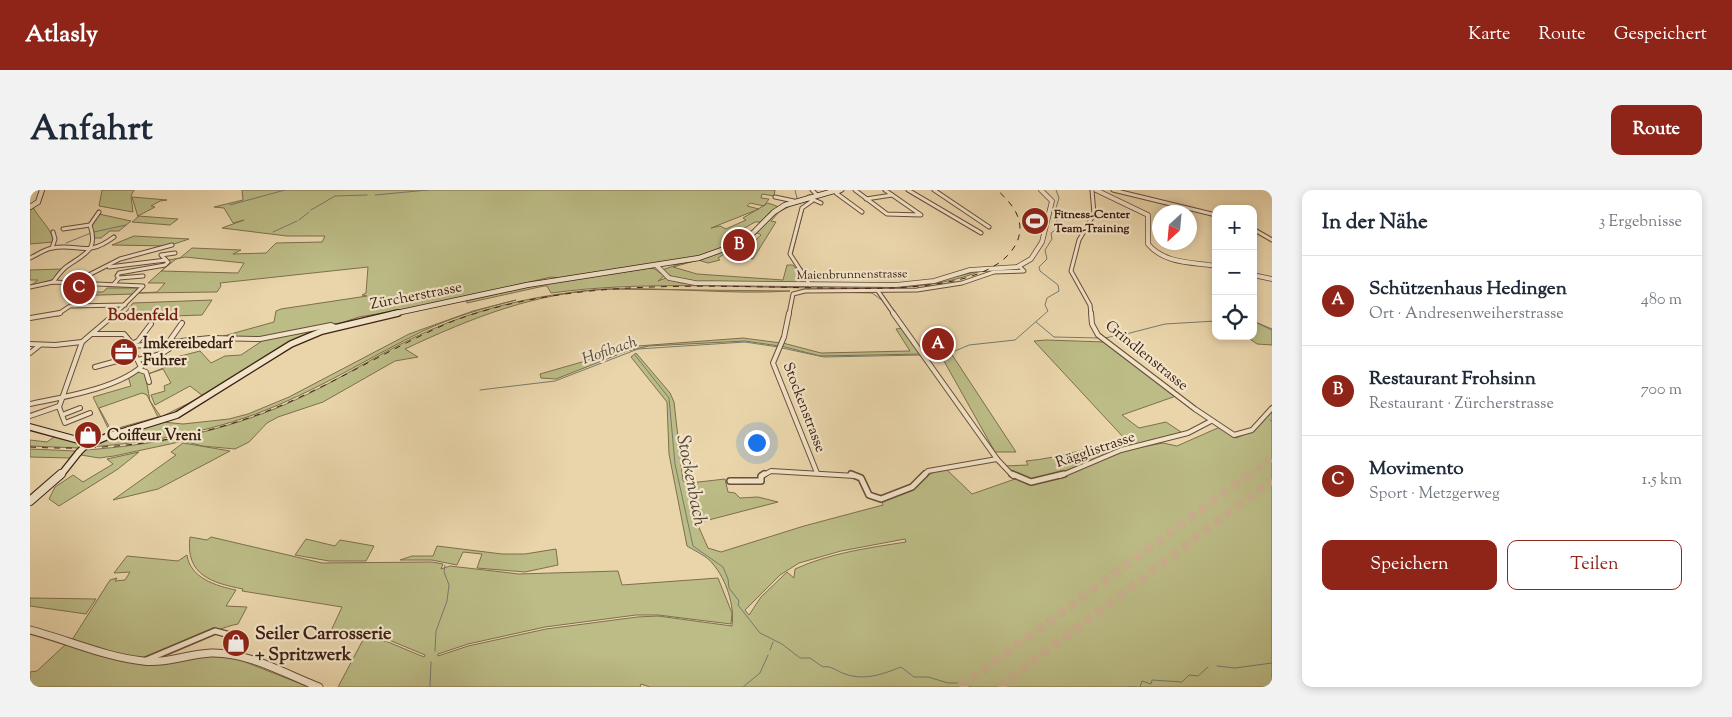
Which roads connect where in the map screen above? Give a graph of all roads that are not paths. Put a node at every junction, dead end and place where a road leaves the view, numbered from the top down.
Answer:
1 (42, 190) edge
2 (812, 190) edge
3 (837, 190) edge
4 (842, 190) edge
5 (855, 190) edge
6 (885, 190) edge
7 (908, 190) edge
8 (934, 190) edge
9 (1041, 190) edge
10 (1094, 190) edge
11 (1113, 190) edge
12 (817, 195) junction
13 (892, 195) junction
14 (775, 197) dead end
15 (811, 198) junction
16 (866, 200) junction
17 (794, 201) junction
18 (821, 203) dead end
19 (30, 207) edge
20 (99, 212) dead end
21 (862, 212) dead end
22 (1212, 214) edge
23 (90, 225) junction
24 (989, 227) dead end
25 (63, 229) dead end
26 (1257, 231) edge
27 (53, 232) dead end
28 (981, 233) dead end
29 (114, 237) dead end
30 (1272, 240) edge
31 (172, 245) dead end
32 (52, 248) junction
33 (88, 250) junction
34 (175, 253) dead end
35 (30, 258) edge
36 (166, 260) junction
37 (1212, 265) edge
38 (657, 266) junction
39 (1019, 266) junction
40 (105, 268) junction
41 (142, 276) dead end
42 (1257, 276) edge
43 (119, 278) junction
44 (1272, 279) edge
45 (53, 282) junction
46 (73, 282) junction
47 (78, 284) junction
48 (114, 284) junction
49 (810, 285) junction
50 (30, 288) edge
51 (74, 291) dead end
52 (878, 291) junction
53 (125, 305) junction
54 (30, 318) edge
55 (182, 323) dead end
56 (150, 324) dead end
57 (336, 327) junction
58 (92, 334) junction
59 (82, 342) junction
60 (168, 343) junction
61 (30, 344) edge
62 (40, 345) junction
63 (133, 345) junction
64 (169, 349) dead end
65 (30, 353) edge
66 (136, 358) junction
67 (96, 367) dead end
68 (140, 370) junction
69 (149, 382) dead end
70 (61, 397) junction
71 (30, 404) edge
72 (58, 406) junction
73 (80, 408) dead end
74 (1272, 408) edge
75 (90, 413) dead end
76 (62, 415) junction
77 (30, 416) edge
78 (1211, 421) junction
79 (30, 427) edge
80 (87, 444) junction
81 (997, 460) junction
82 (817, 473) junction
83 (730, 481) dead end
84 (30, 502) edge
85 (30, 630) edge
86 (230, 636) dead end
87 (143, 662) junction
88 (318, 687) edge

1 - 19 main road
2 - 12 street
3 - 12 main road, Zürcherstrasse
4 - 21 street
5 - 16 street
6 - 13 street
7 - 28 street
8 - 24 street
9 - 39 street
10 - 37 street
10 - 78 street, Grindlenstrasse
11 - 22 street
12 - 15 main road, Zürcherstrasse
13 - 16 street
13 - 16 street
14 - 17 street
15 - 17 main road, Zürcherstrasse
15 - 18 street
15 - 49 street
17 - 38 main road, Zürcherstrasse
20 - 23 street
23 - 25 street
23 - 33 street
26 - 30 street
27 - 32 street
29 - 33 street
31 - 40 street
32 - 33 street
32 - 35 street
33 - 45 street
34 - 36 street
36 - 40 street
36 - 43 street
38 - 49 street, Maienbrunnenstrasse
38 - 57 main road, Zürcherstrasse
39 - 49 street, Maienbrunnenstrasse
39 - 52 street
40 - 46 street
41 - 43 street
42 - 44 street
43 - 48 street
45 - 46 street
45 - 50 street
46 - 47 street
47 - 48 street
47 - 51 street
48 - 53 street
52 - 81 street
52 - 82 street, Stockenstrasse
53 - 54 street
53 - 58 street
55 - 60 street
56 - 63 street
57 - 60 street
57 - 80 main road, Zürcherstrasse
58 - 59 street
58 - 63 street
59 - 62 street
59 - 70 street
60 - 63 street
61 - 62 street
62 - 65 street
63 - 66 street
64 - 66 street
66 - 67 street
66 - 68 street
68 - 69 street
68 - 70 street
70 - 71 street
70 - 72 street
72 - 76 street
72 - 77 street
73 - 76 street
74 - 78 street, Grindlenstrasse
75 - 76 street
78 - 81 street, Rägglistrasse
79 - 80 main road
80 - 84 main road, Zürcherstrasse, bridge
81 - 82 street
82 - 83 street, Stockenstrasse
85 - 87 street
86 - 87 street
87 - 88 street

